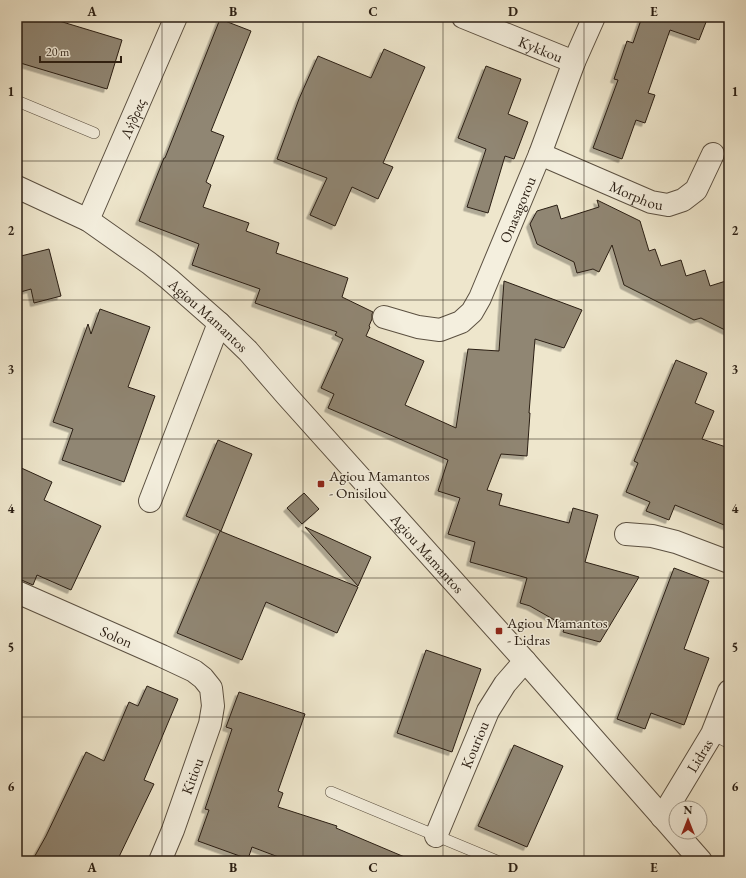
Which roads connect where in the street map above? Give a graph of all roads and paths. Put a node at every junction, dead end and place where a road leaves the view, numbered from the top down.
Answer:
1 (176, 17) edge
2 (463, 17) edge
3 (594, 17) edge
4 (574, 62) junction
5 (17, 101) edge
6 (94, 133) dead end
7 (540, 154) junction
8 (713, 154) dead end
9 (17, 187) edge
10 (88, 220) junction
11 (384, 317) dead end
12 (218, 323) junction
13 (150, 501) dead end
14 (626, 534) dead end
15 (729, 562) edge
16 (18, 594) edge
17 (525, 661) junction
18 (211, 688) joint
19 (729, 691) edge
20 (720, 739) edge
21 (331, 792) dead end
22 (662, 817) junction
23 (436, 836) junction
24 (160, 861) edge
25 (497, 861) edge
26 (701, 861) edge

1 - 10 street, Λήδρας
2 - 4 street, Kykkou
3 - 4 street, Onasagorou
4 - 7 street, Onasagorou
5 - 6 lane
7 - 8 street, Morphou
7 - 11 street, Onasagorou
9 - 10 street, Agiou Mamantos
10 - 12 street, Agiou Mamantos
12 - 13 street
12 - 17 street, Agiou Mamantos
14 - 15 street
16 - 18 street, Solon
17 - 22 street, Agiou Mamantos
17 - 23 street, Kouriou
18 - 24 street, Kitiou
19 - 20 street, Lidras
20 - 22 street, Lidras
21 - 23 lane
22 - 26 street, Agiou Mamantos
23 - 25 lane

